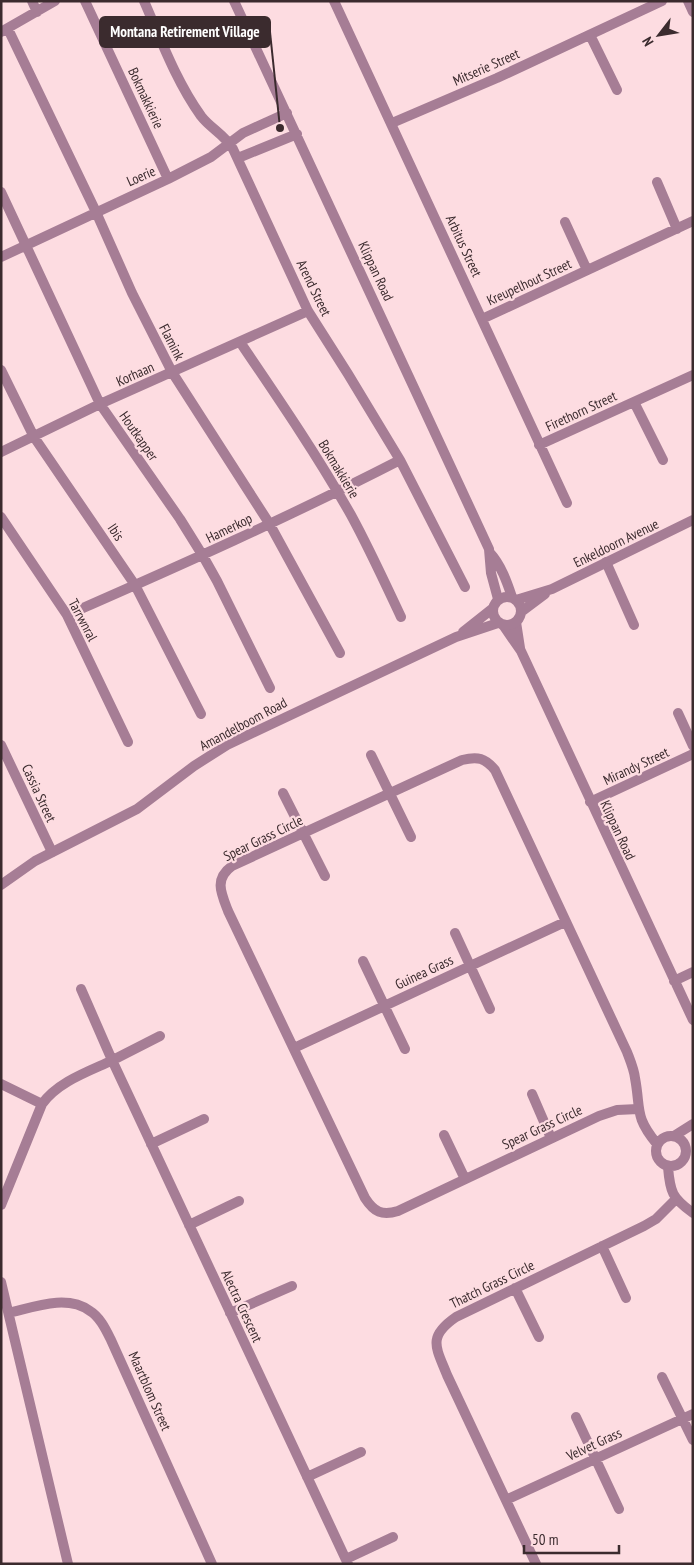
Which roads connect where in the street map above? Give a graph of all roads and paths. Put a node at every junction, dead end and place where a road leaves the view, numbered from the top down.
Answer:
1 (32, 1) edge
2 (54, 1) edge
3 (85, 1) edge
4 (144, 1) edge
5 (234, 1) edge
6 (334, 1) edge
7 (662, 1) edge
8 (688, 1) edge
9 (37, 12) junction
10 (693, 12) edge
11 (5, 30) edge
12 (590, 34) junction
13 (617, 90) dead end
14 (287, 113) junction
15 (392, 123) junction
16 (297, 134) junction
17 (230, 143) junction
18 (238, 158) junction
19 (168, 179) junction
20 (656, 182) dead end
21 (1, 192) edge
22 (96, 212) junction
23 (693, 221) edge
24 (565, 222) dead end
25 (677, 228) junction
26 (26, 245) junction
27 (1, 256) edge
28 (587, 270) junction
29 (308, 311) junction
30 (482, 319) junction
31 (240, 342) junction
32 (1, 370) edge
33 (172, 372) junction
34 (693, 375) edge
35 (634, 402) junction
36 (100, 404) junction
37 (34, 437) junction
38 (539, 445) junction
39 (1, 452) edge
40 (400, 460) junction
41 (663, 460) dead end
42 (337, 492) junction
43 (567, 503) dead end
44 (1, 517) edge
45 (692, 522) edge
46 (269, 523) junction
47 (490, 553) junction
48 (203, 556) junction
49 (606, 562) junction
50 (135, 585) junction
51 (465, 587) dead end
52 (552, 589) junction
53 (498, 599) junction
54 (514, 599) junction
55 (492, 609) junction
56 (521, 612) junction
57 (67, 615) junction
58 (401, 617) dead end
59 (516, 622) junction
60 (501, 624) junction
61 (634, 625) dead end
62 (456, 637) junction
63 (521, 651) junction
64 (340, 653) dead end
65 (270, 688) dead end
66 (201, 714) dead end
67 (678, 714) dead end
68 (128, 742) dead end
69 (1, 745) edge
70 (693, 746) edge
71 (693, 754) edge
72 (371, 755) dead end
73 (283, 793) dead end
74 (390, 794) junction
75 (590, 802) junction
76 (303, 833) junction
77 (411, 837) dead end
78 (52, 852) junction
79 (325, 876) dead end
80 (1, 885) edge
81 (565, 922) junction
82 (455, 933) dead end
83 (363, 961) dead end
84 (470, 966) junction
85 (693, 972) edge
86 (674, 981) junction
87 (81, 989) dead end
88 (385, 1005) junction
89 (490, 1010) dead end
90 (693, 1020) edge
91 (160, 1036) dead end
92 (294, 1048) junction
93 (405, 1049) dead end
94 (112, 1060) junction
95 (1, 1084) edge
96 (532, 1094) dead end
97 (42, 1104) junction
98 (638, 1109) junction
99 (204, 1119) dead end
100 (693, 1124) edge
101 (444, 1134) dead end
102 (674, 1136) junction
103 (551, 1138) junction
104 (151, 1144) junction
105 (657, 1144) junction
106 (689, 1156) edge
107 (668, 1167) junction
108 (465, 1179) junction
109 (676, 1199) junction
110 (238, 1201) dead end
111 (1, 1205) edge
112 (693, 1213) edge
113 (189, 1224) junction
114 (602, 1246) junction
115 (1, 1282) edge
116 (292, 1286) dead end
117 (515, 1288) junction
118 (626, 1298) dead end
119 (9, 1313) junction
120 (230, 1313) junction
121 (539, 1337) dead end
122 (662, 1377) dead end
123 (576, 1417) dead end
124 (688, 1417) edge
125 (693, 1440) edge
126 (361, 1452) dead end
127 (596, 1459) junction
128 (307, 1477) junction
129 (506, 1500) junction
130 (619, 1509) dead end
131 (393, 1537) dead end
132 (347, 1562) edge
133 (68, 1564) edge
134 (212, 1564) edge
135 (536, 1564) edge

1 - 9 street
2 - 9 street
3 - 19 street, Bokmakkierie
4 - 17 street, Arend Street
5 - 14 street, Klippan Road
6 - 15 street, Arbitus Street
7 - 12 street, Mitserie Street
8 - 10 street
9 - 11 street
11 - 22 street, Flamink
12 - 13 street
12 - 15 street, Mitserie Street
14 - 16 street, Klippan Road
14 - 17 street, Loerie
15 - 30 street, Arbitus Street
16 - 18 street
16 - 47 street, Klippan Road
17 - 18 street, Arend Street
17 - 19 street, Loerie
18 - 29 street, Arend Street
19 - 22 street, Loerie
20 - 25 street
21 - 26 street, Houtkapper
22 - 26 street, Loerie
22 - 33 street, Flamink
23 - 25 street, Kreupelhout Street
24 - 28 street, Kreupelhout Street
25 - 28 street, Kreupelhout Street
26 - 27 street, Loerie
26 - 36 street, Houtkapper
28 - 30 street, Kreupelhout Street
29 - 31 street, Korhaan
29 - 40 street, Arend Street
30 - 38 street, Arbitus Street
31 - 33 street, Korhaan
31 - 42 street, Bokmakkierie
32 - 37 street, Ibis
33 - 36 street, Korhaan
33 - 46 street, Flamink
34 - 35 street, Firethorn Street
35 - 38 street, Firethorn Street
35 - 41 street, Firethorn Street
36 - 37 street, Korhaan
36 - 48 street, Houtkapper
37 - 39 street, Korhaan
37 - 50 street, Ibis
38 - 43 street, Arbitus Street
40 - 42 street, Hamerkop
40 - 51 street, Arend Street
42 - 46 street, Hamerkop
42 - 58 street, Bokmakkierie
44 - 57 street, Tarrwnral
45 - 49 street, Enkeldoorn Avenue
46 - 48 street, Hamerkop
46 - 64 street, Flamink
47 - 53 street, Klippan Road
47 - 54 street, Klippan Road
48 - 50 street, Hamerkop
48 - 65 street, Houtkapper
49 - 52 street, Enkeldoorn Avenue
49 - 61 street
50 - 57 street, Hamerkop
50 - 66 street, Ibis
52 - 54 street, Enkeldoorn Avenue
52 - 56 street, Enkeldoorn Avenue
53 - 54 street
53 - 55 street
54 - 56 street
55 - 60 street
55 - 62 street, Amandelboom Road
56 - 59 street
57 - 68 street, Tarrwnral
59 - 60 street
59 - 63 street, Klippan Road
60 - 62 street, Amandelboom Road
60 - 63 street, Klippan Road
62 - 78 street, Amandelboom Road
63 - 75 street, Klippan Road
67 - 70 street
69 - 78 street, Cassia Street
71 - 75 street, Mirandy Street
72 - 74 street
73 - 76 street
74 - 76 street, Spear Grass Circle
74 - 77 street
74 - 81 street, Spear Grass Circle
75 - 86 street, Klippan Road
76 - 79 street
76 - 92 street, Spear Grass Circle
78 - 80 street, Amandelboom Road
81 - 84 street, Guinea Grass
81 - 98 street, Spear Grass Circle
82 - 84 street
83 - 88 street
84 - 88 street, Guinea Grass
84 - 89 street
85 - 86 street
86 - 90 street, Klippan Road
87 - 94 street, Alectra Crescent
88 - 92 street, Guinea Grass
88 - 93 street
91 - 94 street
92 - 108 street, Spear Grass Circle
94 - 97 street
94 - 104 street, Alectra Crescent
95 - 97 street
96 - 103 street
97 - 111 street
98 - 103 street, Spear Grass Circle
98 - 105 street, Spear Grass Circle
99 - 104 street
100 - 102 street
101 - 108 street
102 - 105 street
102 - 106 street
103 - 108 street, Spear Grass Circle
104 - 113 street, Alectra Crescent
105 - 107 street
106 - 107 street
107 - 109 street
109 - 112 street
109 - 114 street, Thatch Grass Circle
110 - 113 street
113 - 120 street, Alectra Crescent
114 - 117 street, Thatch Grass Circle
114 - 118 street
115 - 119 street
116 - 120 street
117 - 121 street
117 - 129 street, Thatch Grass Circle
119 - 133 street
119 - 134 street, Maartblom Street
120 - 128 street, Alectra Crescent
122 - 124 street
123 - 127 street
124 - 125 street
124 - 127 street, Velvet Grass
126 - 128 street
127 - 129 street, Velvet Grass
127 - 130 street
128 - 132 street, Alectra Crescent
129 - 135 street, Thatch Grass Circle
131 - 132 street

